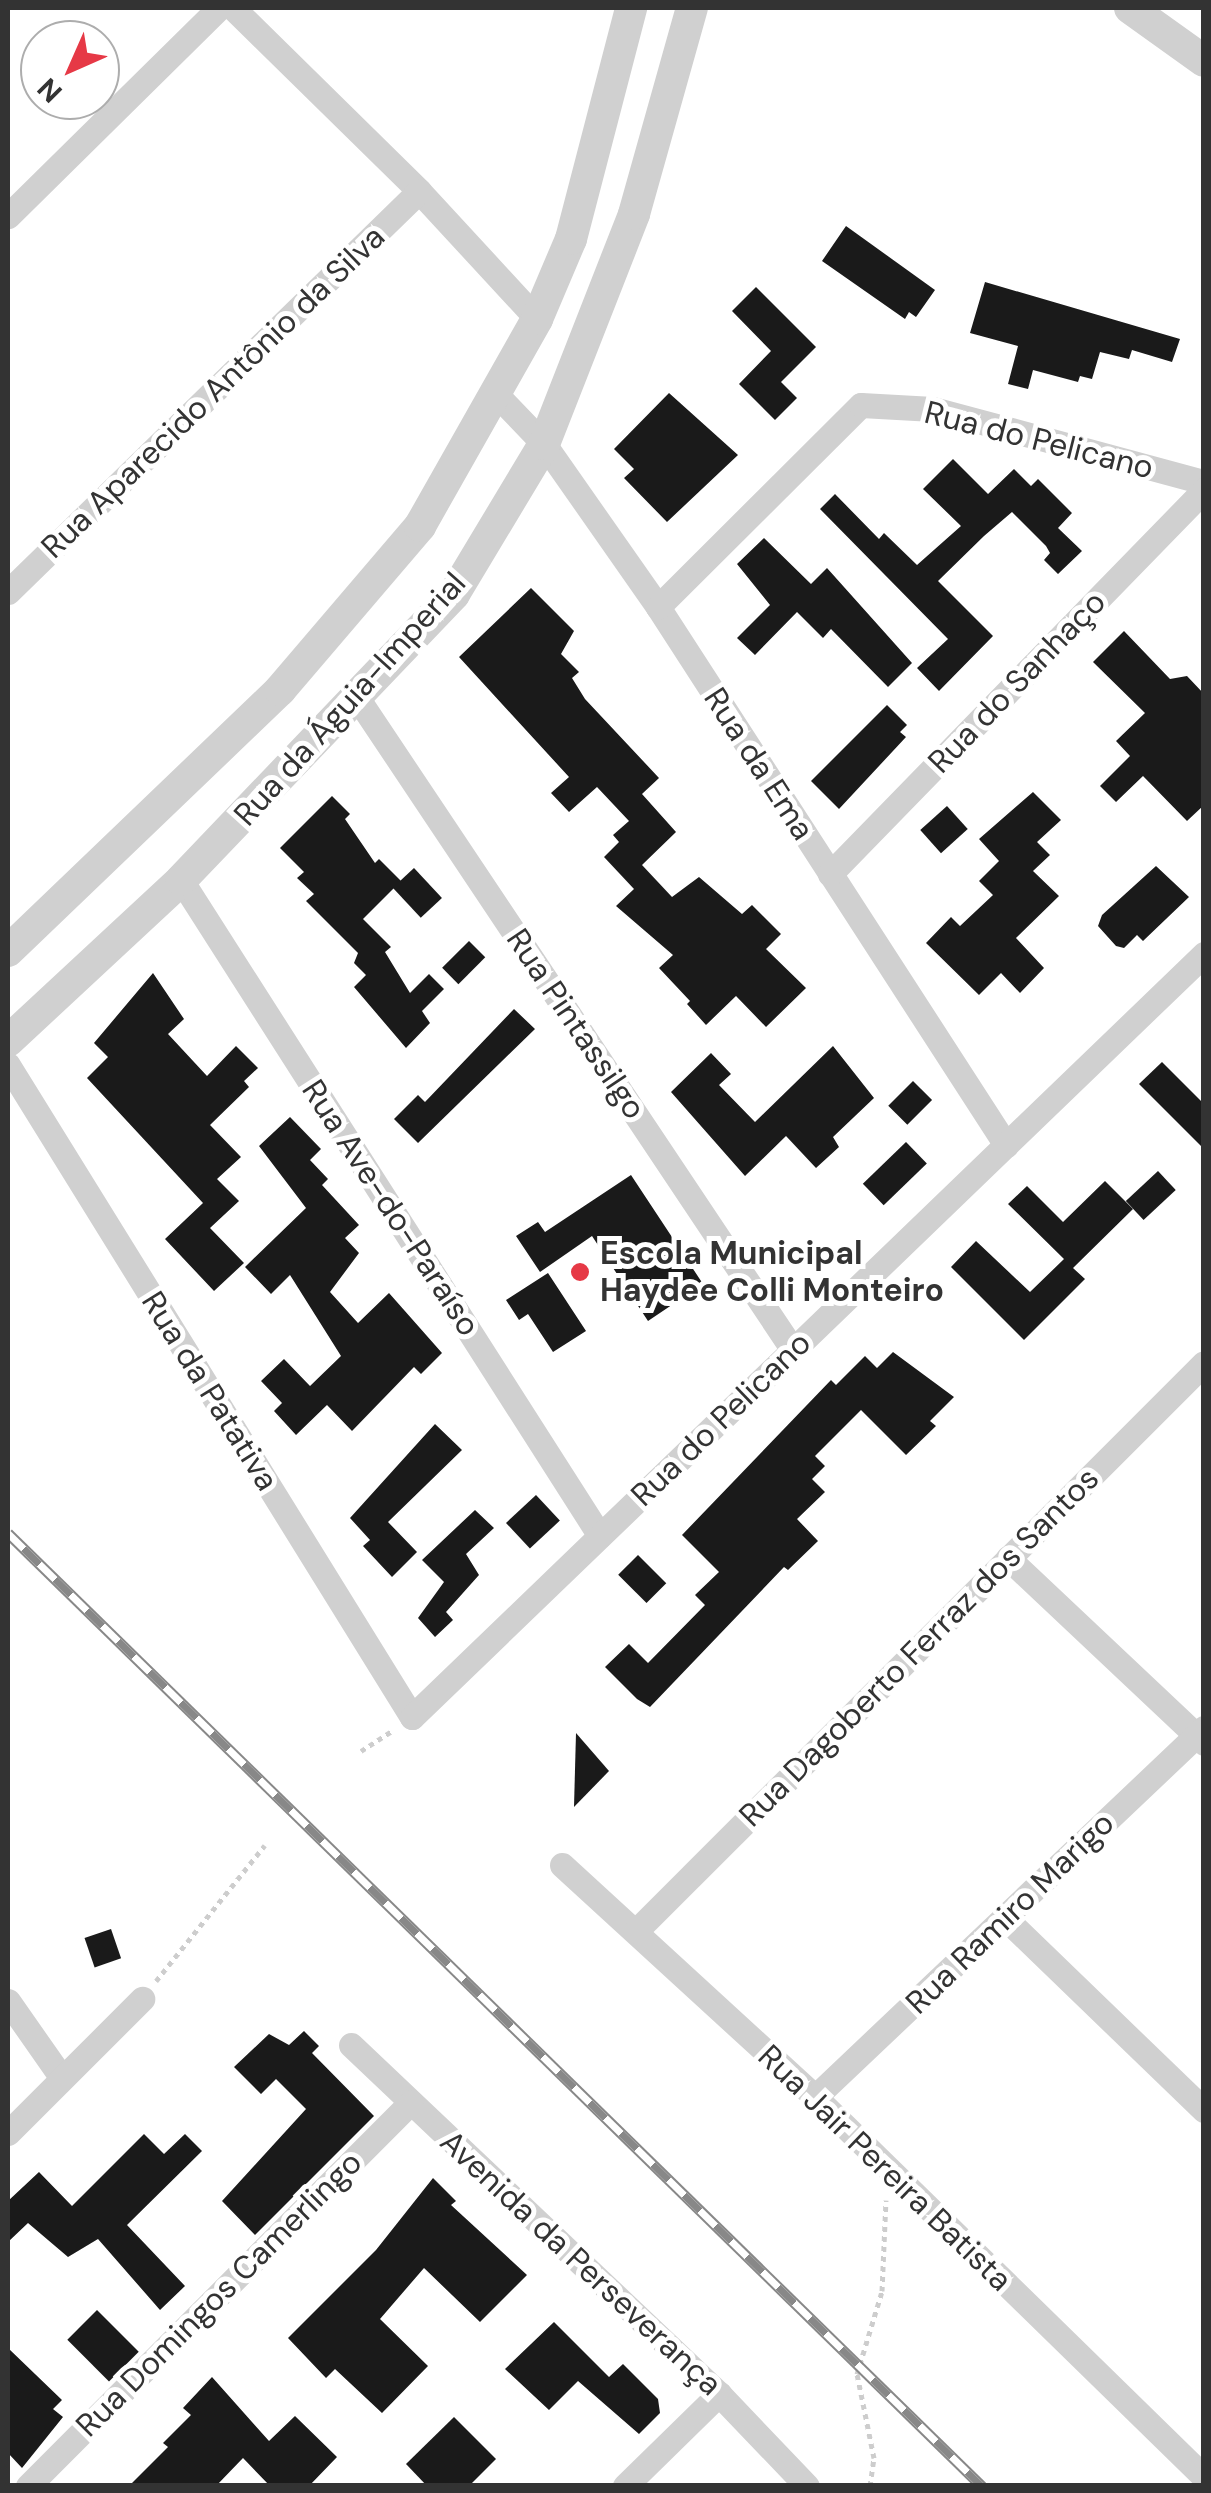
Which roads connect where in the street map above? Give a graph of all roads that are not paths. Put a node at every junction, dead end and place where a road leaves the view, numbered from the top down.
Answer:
1 (218, 8) edge
2 (233, 8) edge
3 (631, 8) edge
4 (692, 8) edge
5 (1130, 8) edge
6 (1204, 61) edge
7 (419, 191) junction
8 (8, 216) edge
9 (537, 319) junction
10 (497, 395) junction
11 (544, 444) junction
12 (1204, 482) edge
13 (1204, 490) edge
14 (8, 592) edge
15 (658, 607) junction
16 (358, 699) junction
17 (830, 874) junction
18 (181, 880) junction
19 (8, 951) edge
20 (1204, 954) edge
21 (8, 1040) edge
22 (8, 1065) edge
23 (1006, 1145) junction
24 (793, 1350) junction
25 (1204, 1363) edge
26 (600, 1536) junction
27 (1008, 1558) junction
28 (412, 1717) joint
29 (1201, 1735) edge
30 (562, 1865) dead end
31 (1006, 1920) junction
32 (636, 1931) junction
33 (142, 1999) road end
34 (8, 2001) edge
35 (351, 2046) dead end
36 (62, 2078) junction
37 (815, 2097) junction
38 (410, 2102) junction
39 (1204, 2110) edge
40 (8, 2133) edge
41 (719, 2394) junction
42 (1204, 2477) edge
43 (28, 2486) edge
44 (625, 2486) edge
45 (807, 2486) edge

1 - 8 street
2 - 7 street
3 - 9 street, Rua da Águia-Imperial
4 - 11 street, Rua da Águia-Imperial
5 - 6 street
7 - 9 street
7 - 14 street, Rua Aparecido Antônio da Silva
9 - 10 street, Rua da Águia-Imperial
10 - 11 street, Rua da Ema
10 - 19 street, Rua da Águia-Imperial
11 - 15 street, Rua da Ema
11 - 16 street, Rua da Águia-Imperial
12 - 15 street, Rua do Pelicano
13 - 17 street, Rua do Sanhaço
15 - 17 street, Rua da Ema
16 - 18 street, Rua da Águia-Imperial
16 - 24 street, Rua Pintassilgo
17 - 23 street, Rua da Ema
18 - 21 street, Rua da Águia-Imperial
18 - 26 street, Rua Ave-do-Paraíso
20 - 23 street, Rua do Pelicano
22 - 28 street, Rua da Patativa
23 - 24 street, Rua do Pelicano
24 - 26 street, Rua do Pelicano
25 - 27 street, Rua Dagoberto Ferraz dos Santos
26 - 28 street, Rua do Pelicano
27 - 29 street
27 - 32 street, Rua Dagoberto Ferraz dos Santos
29 - 31 street, Rua Ramiro Marigo
30 - 32 street, Rua Jair Pereira Batista
31 - 37 street, Rua Ramiro Marigo
31 - 39 street
32 - 37 street, Rua Jair Pereira Batista
33 - 36 street
34 - 36 street
35 - 38 street, Avenida da Perseverança
36 - 40 street
37 - 42 street, Rua Jair Pereira Batista
38 - 41 street, Avenida da Perseverança
38 - 43 street, Rua Domingos Camerlingo
41 - 44 street
41 - 45 street, Avenida da Perseverança

